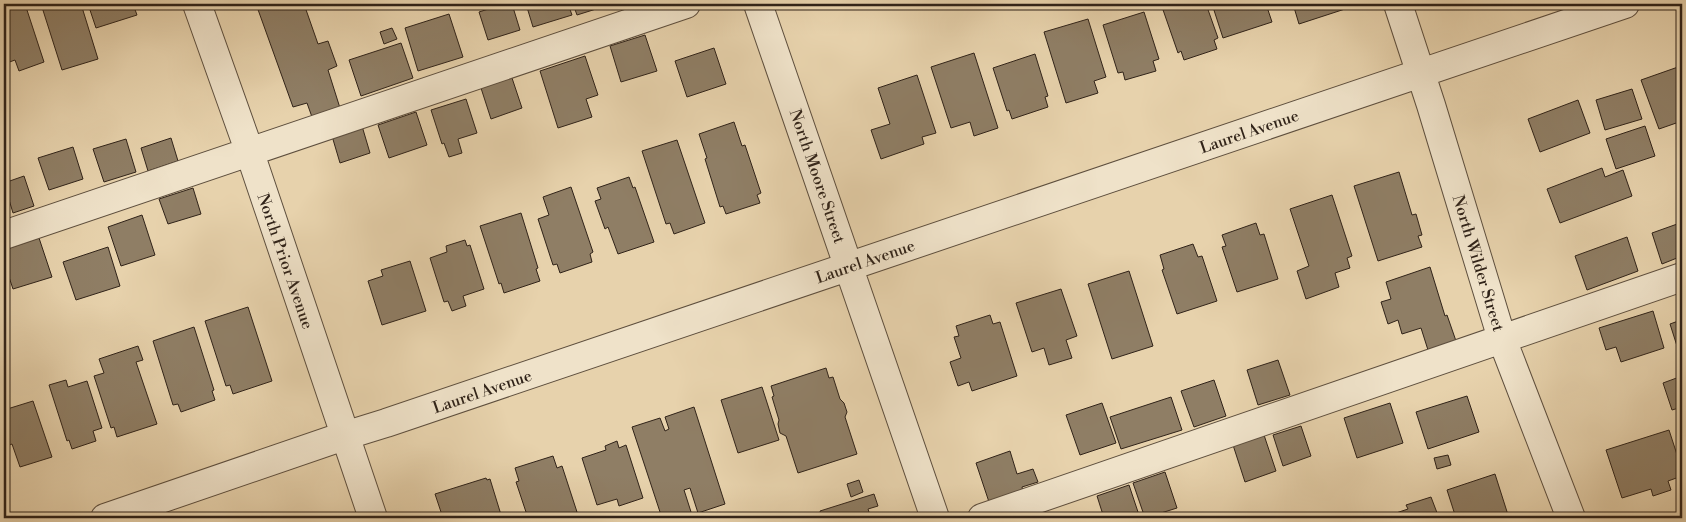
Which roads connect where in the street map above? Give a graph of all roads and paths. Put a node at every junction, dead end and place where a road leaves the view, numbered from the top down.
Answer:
1 (197, 4) edge
2 (686, 4) edge
3 (758, 4) edge
4 (1398, 4) edge
5 (1625, 4) edge
6 (1421, 73) junction
7 (250, 153) junction
8 (4, 235) edge
9 (849, 266) junction
10 (1682, 277) edge
11 (1502, 339) junction
12 (344, 436) junction
13 (105, 518) edge
14 (373, 518) edge
15 (935, 518) edge
16 (982, 518) edge
17 (1571, 518) edge

1 - 7 street, North Prior Avenue
2 - 7 street
3 - 9 street, North Moore Street
4 - 6 street, North Wilder Street
5 - 6 street, Laurel Avenue
6 - 9 street, Laurel Avenue
6 - 11 street, North Wilder Street
7 - 8 street
7 - 12 street, North Prior Avenue
9 - 12 street, Laurel Avenue
9 - 15 street, North Moore Street
10 - 11 street
11 - 16 street
11 - 17 street, North Wilder Street
12 - 13 street, Laurel Avenue
12 - 14 street, North Prior Avenue

